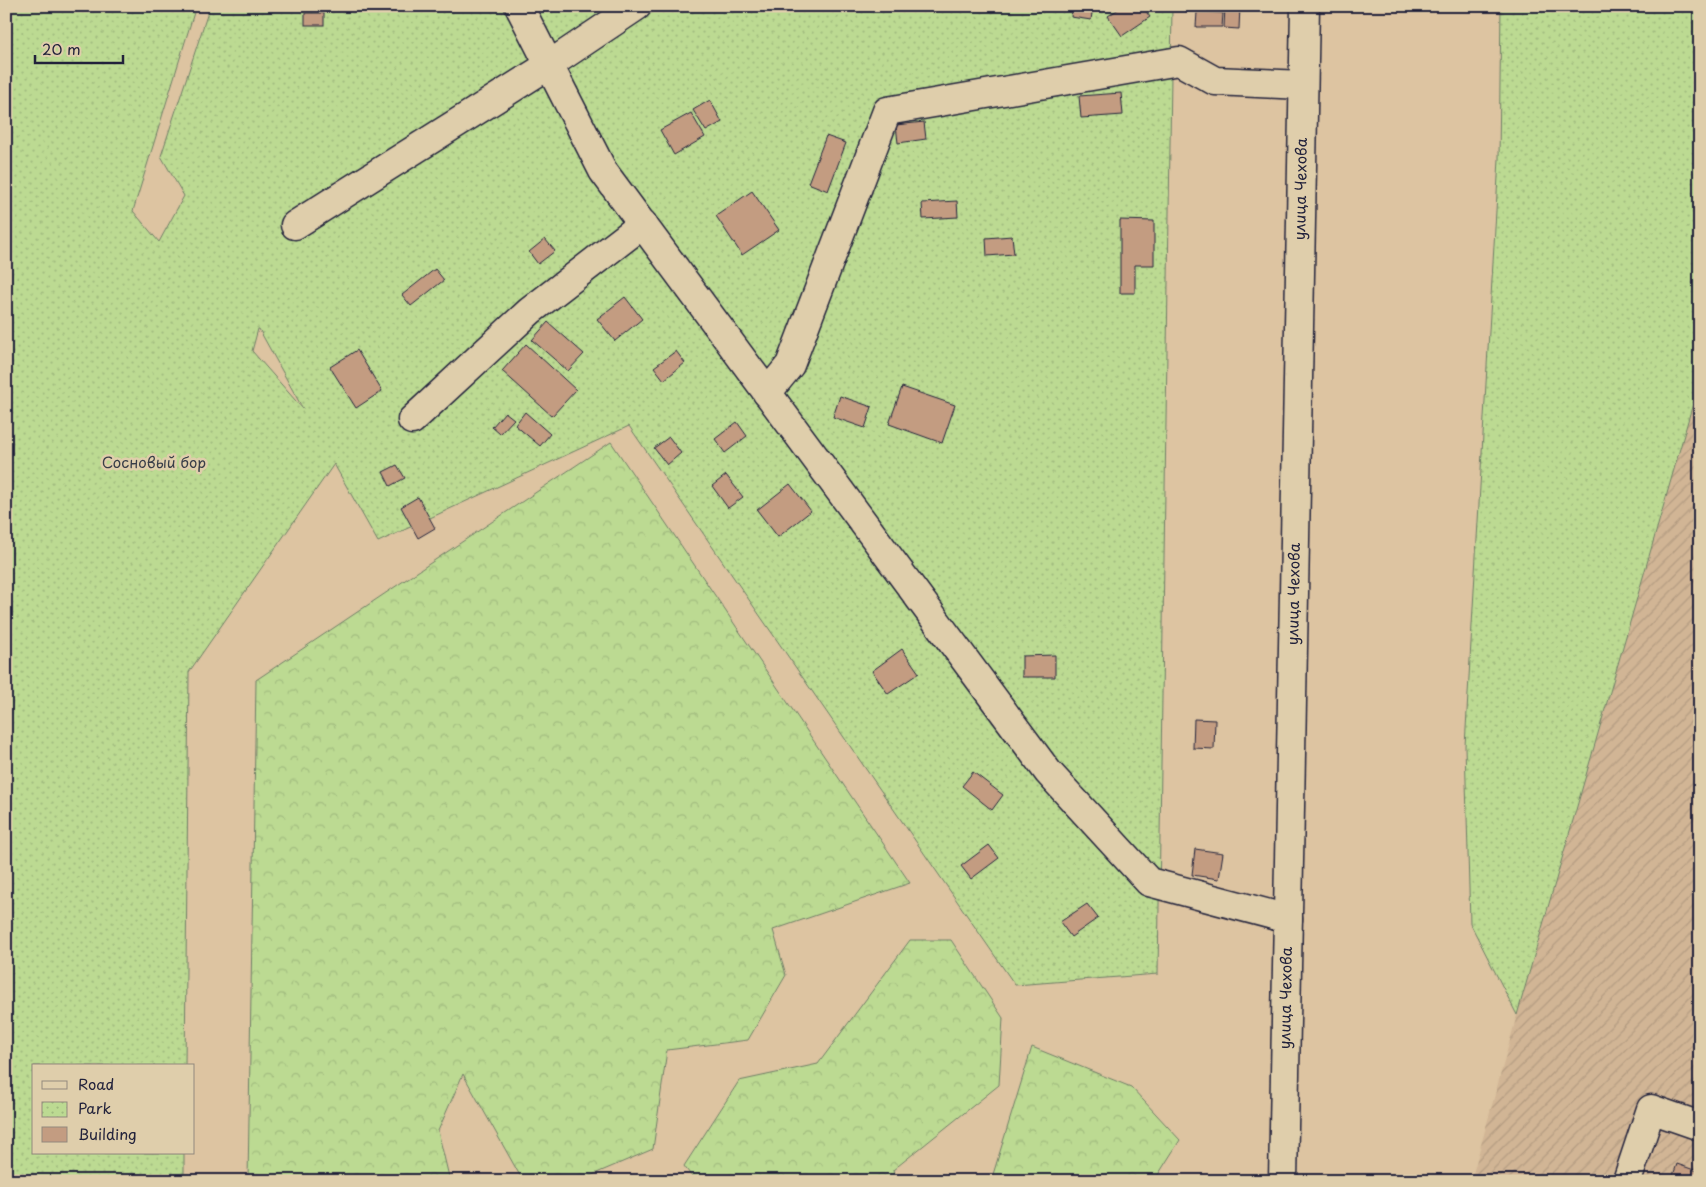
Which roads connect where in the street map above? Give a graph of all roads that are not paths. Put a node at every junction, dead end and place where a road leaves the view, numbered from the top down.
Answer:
1 (519, 6) edge
2 (638, 6) edge
3 (1305, 6) edge
4 (549, 65) junction
5 (1303, 85) junction
6 (642, 224) junction
7 (295, 225) dead end
8 (767, 393) junction
9 (412, 420) dead end
10 (1288, 919) junction
11 (1700, 1126) edge
12 (1283, 1181) edge
13 (1626, 1181) edge

1 - 4 street
2 - 4 street
3 - 5 street, улица Чехова
4 - 6 street
4 - 7 street
5 - 8 street
5 - 10 street, улица Чехова
6 - 8 street
6 - 9 street
8 - 10 street
10 - 12 street, улица Чехова
11 - 13 street

